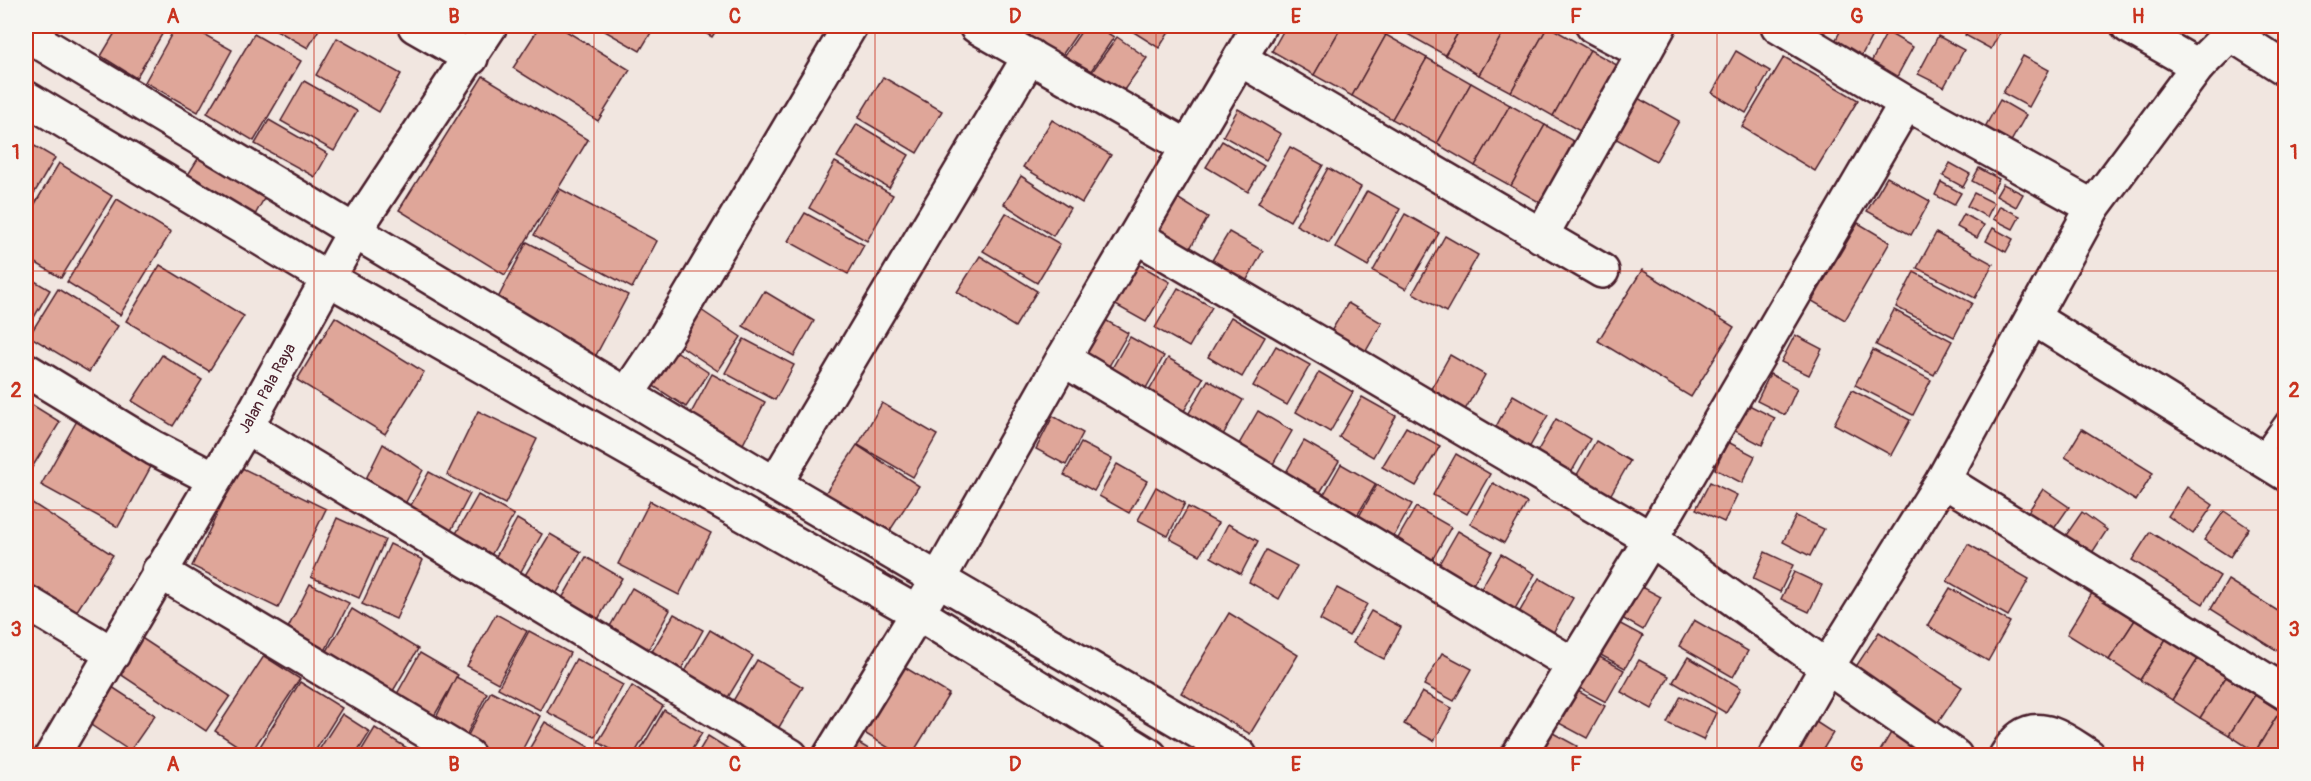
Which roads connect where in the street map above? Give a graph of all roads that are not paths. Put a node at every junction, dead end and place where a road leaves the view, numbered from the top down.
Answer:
1 (415, 26) edge
2 (490, 26) edge
3 (850, 26) edge
4 (976, 26) edge
5 (1259, 26) edge
6 (1593, 26) edge
7 (1778, 26) edge
8 (2128, 26) edge
9 (2234, 30) edge
10 (26, 34) edge
11 (1652, 39) edge
12 (1030, 56) junction
13 (471, 58) junction
14 (1240, 59) junction
15 (2198, 66) junction
16 (2286, 69) edge
17 (26, 98) edge
18 (1906, 103) junction
19 (1188, 147) junction
20 (2093, 207) junction
21 (355, 230) junction
22 (1136, 236) junction
23 (1541, 236) junction
24 (1602, 271) dead end
25 (327, 278) junction
26 (2033, 318) junction
27 (1063, 359) junction
28 (26, 370) edge
29 (627, 394) junction
30 (2286, 418) edge
31 (246, 427) junction
32 (2258, 457) junction
33 (2286, 474) edge
34 (214, 479) junction
35 (1943, 480) junction
36 (775, 484) junction
37 (1651, 539) junction
38 (159, 571) junction
39 (939, 578) junction
40 (26, 602) edge
41 (916, 612) junction
42 (113, 654) junction
43 (1574, 665) junction
44 (1827, 667) junction
45 (2286, 693) edge
46 (52, 756) edge
47 (468, 756) edge
48 (791, 756) edge
49 (830, 756) edge
50 (1150, 756) edge
51 (1240, 756) edge
52 (1518, 756) edge
53 (1776, 756) edge
54 (1955, 756) edge
55 (2006, 756) edge
56 (2089, 756) edge

1 - 13 street
2 - 13 street, Jalan Pala Raya
3 - 29 street
4 - 12 street
5 - 14 street
6 - 11 street
7 - 18 street
8 - 15 street
9 - 15 street
9 - 16 street
10 - 21 street
11 - 23 street
12 - 19 street
12 - 36 street
13 - 21 street, Jalan Pala Raya
14 - 19 street
14 - 23 street
15 - 20 street
17 - 25 street
18 - 20 street
18 - 37 street
19 - 22 street
20 - 26 street
21 - 25 street, Jalan Pala Raya
21 - 29 street
22 - 27 street
22 - 37 street
23 - 24 street
25 - 31 street, Jalan Pala Raya
25 - 41 street
26 - 32 street
26 - 35 street
27 - 39 street
27 - 43 street
28 - 34 street
29 - 36 street
30 - 32 lane
31 - 34 street, Jalan Pala Raya
31 - 48 street
32 - 33 street
34 - 38 street, Jalan Pala Raya
35 - 44 street
35 - 45 street
36 - 39 street
37 - 43 street
37 - 44 street
38 - 42 street, Jalan Pala Raya
38 - 47 street
39 - 41 street
39 - 51 street
40 - 42 street
41 - 49 street
41 - 50 street
42 - 46 street, Jalan Pala Raya
43 - 52 street
44 - 53 street
44 - 54 street
55 - 56 street

